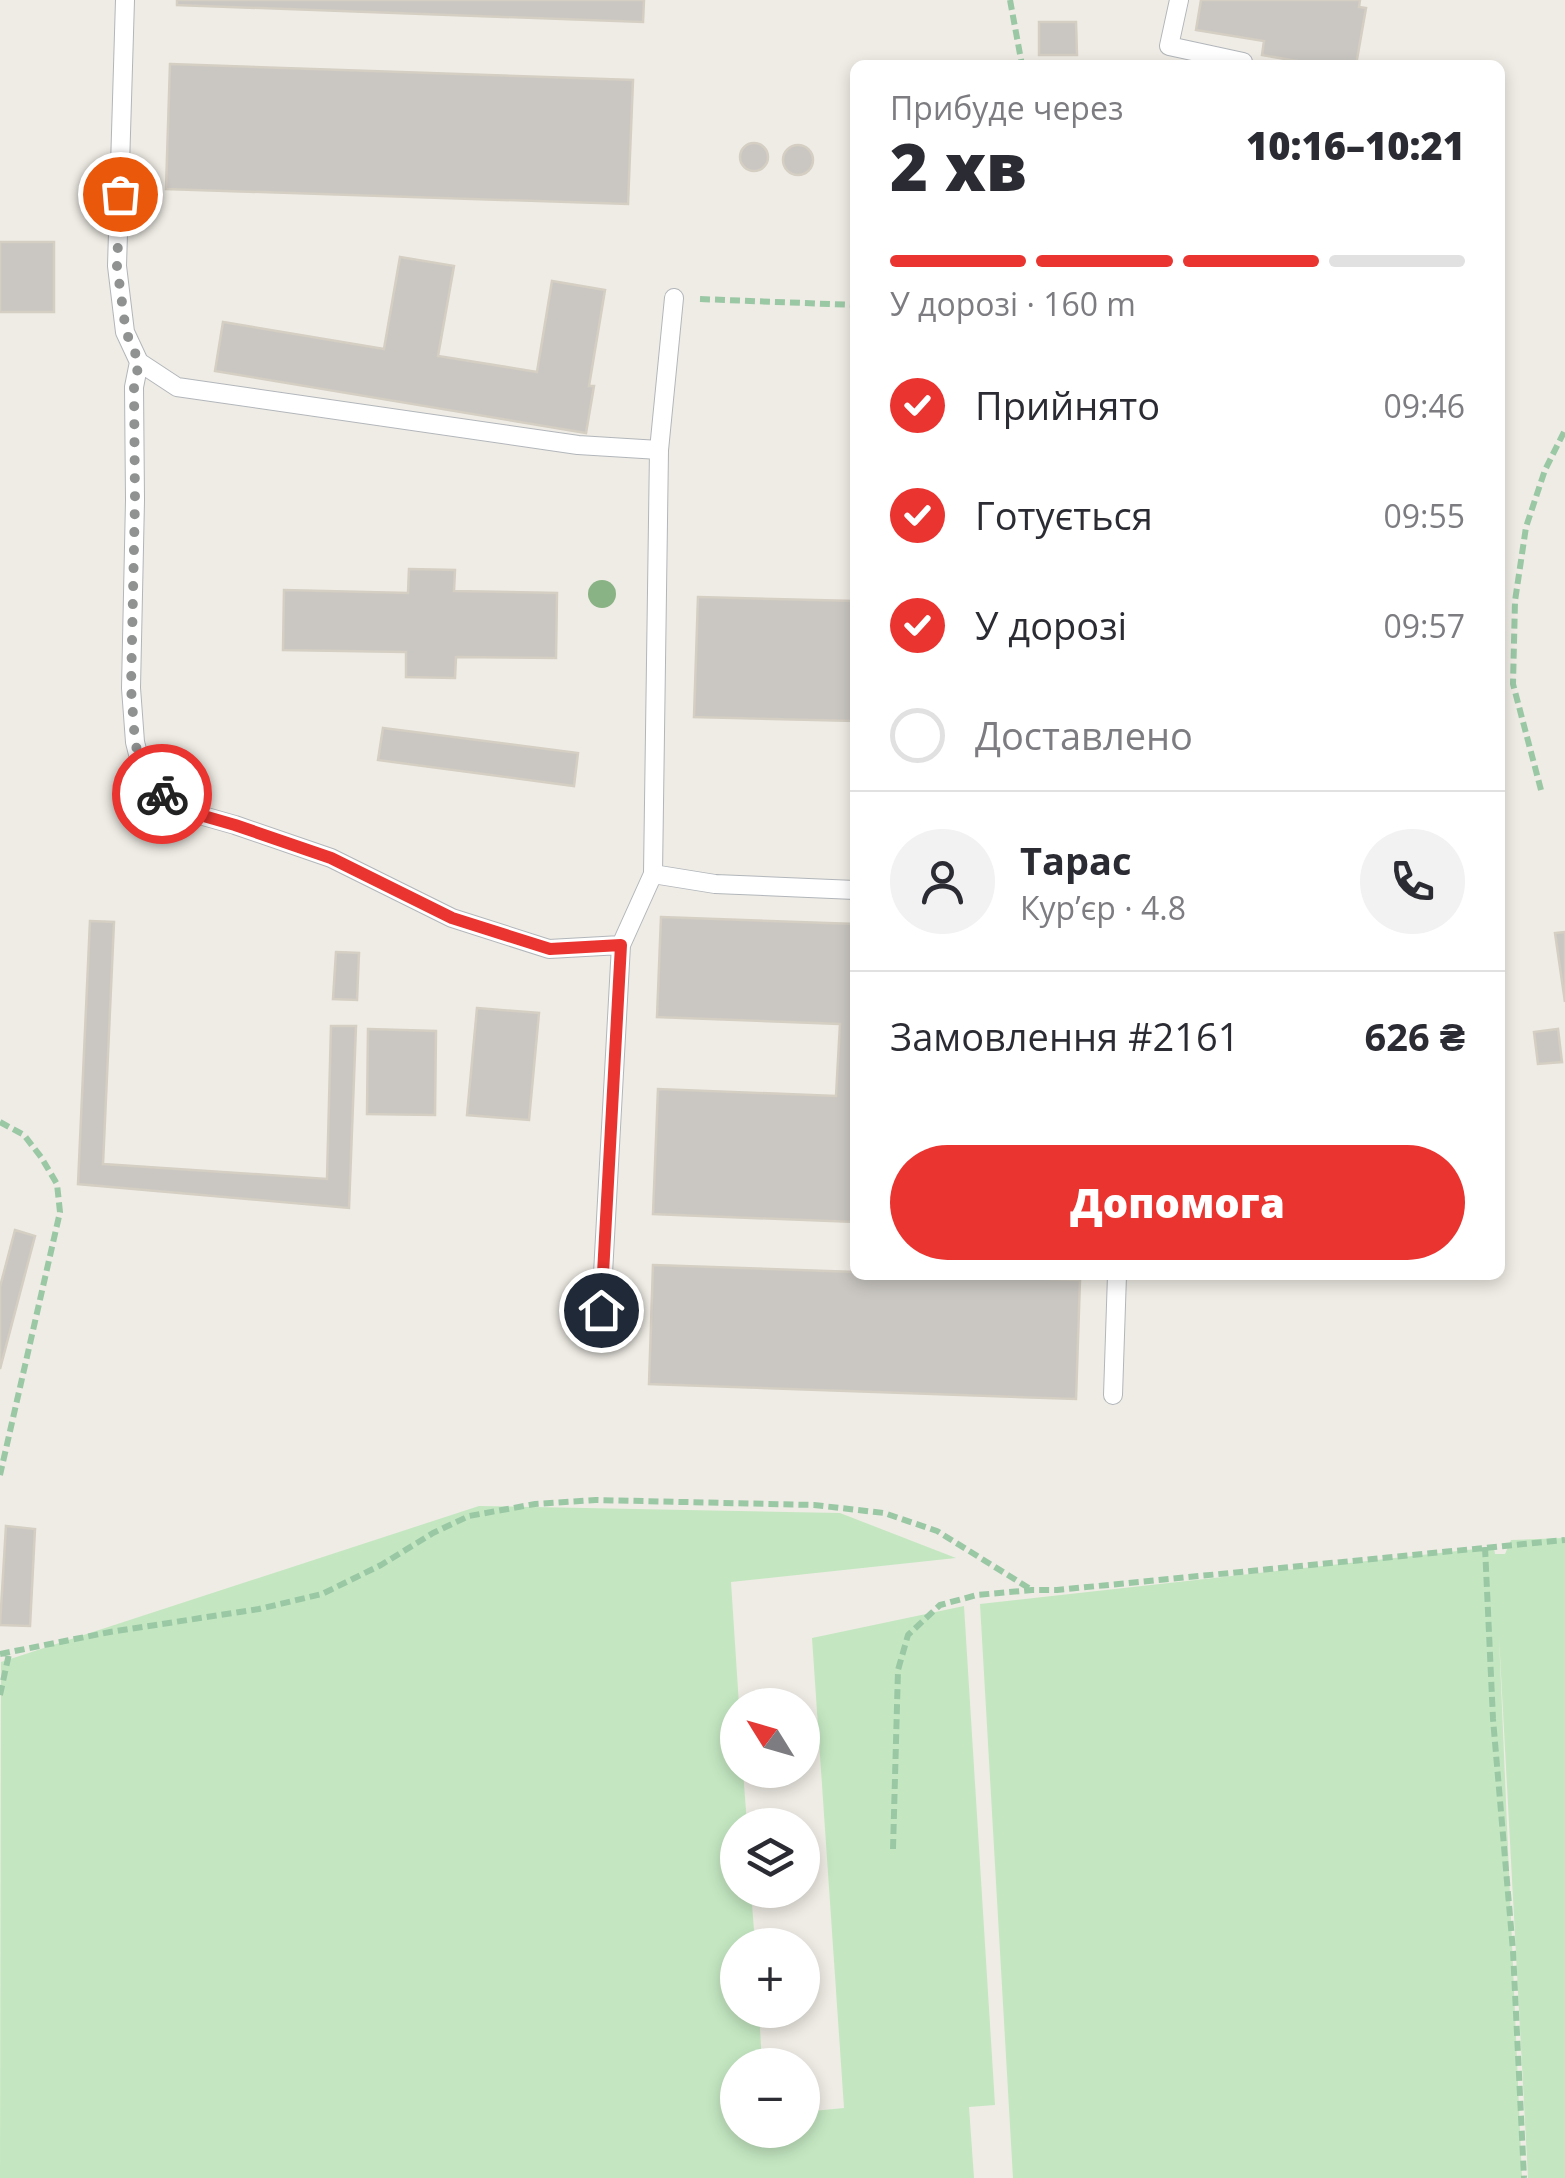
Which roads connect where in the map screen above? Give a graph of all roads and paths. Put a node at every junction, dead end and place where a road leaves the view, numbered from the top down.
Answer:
1 (125, 0) edge
2 (1010, 0) edge
3 (1179, 0) edge
4 (1021, 60) edge
5 (1235, 60) edge
6 (674, 298) joint
7 (850, 306) edge
8 (139, 362) junction
9 (1565, 430) edge
10 (659, 450) junction
11 (1541, 790) dead end
12 (653, 874) junction
13 (850, 890) edge
14 (621, 945) junction
15 (0, 1122) edge
16 (1117, 1280) edge
17 (601, 1310) dead end
18 (1113, 1395) dead end
19 (0, 1474) edge
20 (1565, 1540) edge
21 (1485, 1547) junction
22 (1032, 1590) junction
23 (5, 1654) edge
24 (0, 1695) edge
25 (893, 1849) dead end
26 (1524, 2178) edge

1 - 8 lane
2 - 4 path
3 - 5 lane
6 - 7 path
6 - 10 lane
8 - 10 lane
8 - 14 lane
9 - 11 path
10 - 12 lane
12 - 13 lane
12 - 14 lane
14 - 17 lane
15 - 19 path
16 - 18 lane
20 - 21 path
21 - 22 path
21 - 26 path
22 - 23 path
22 - 25 path
23 - 24 path

